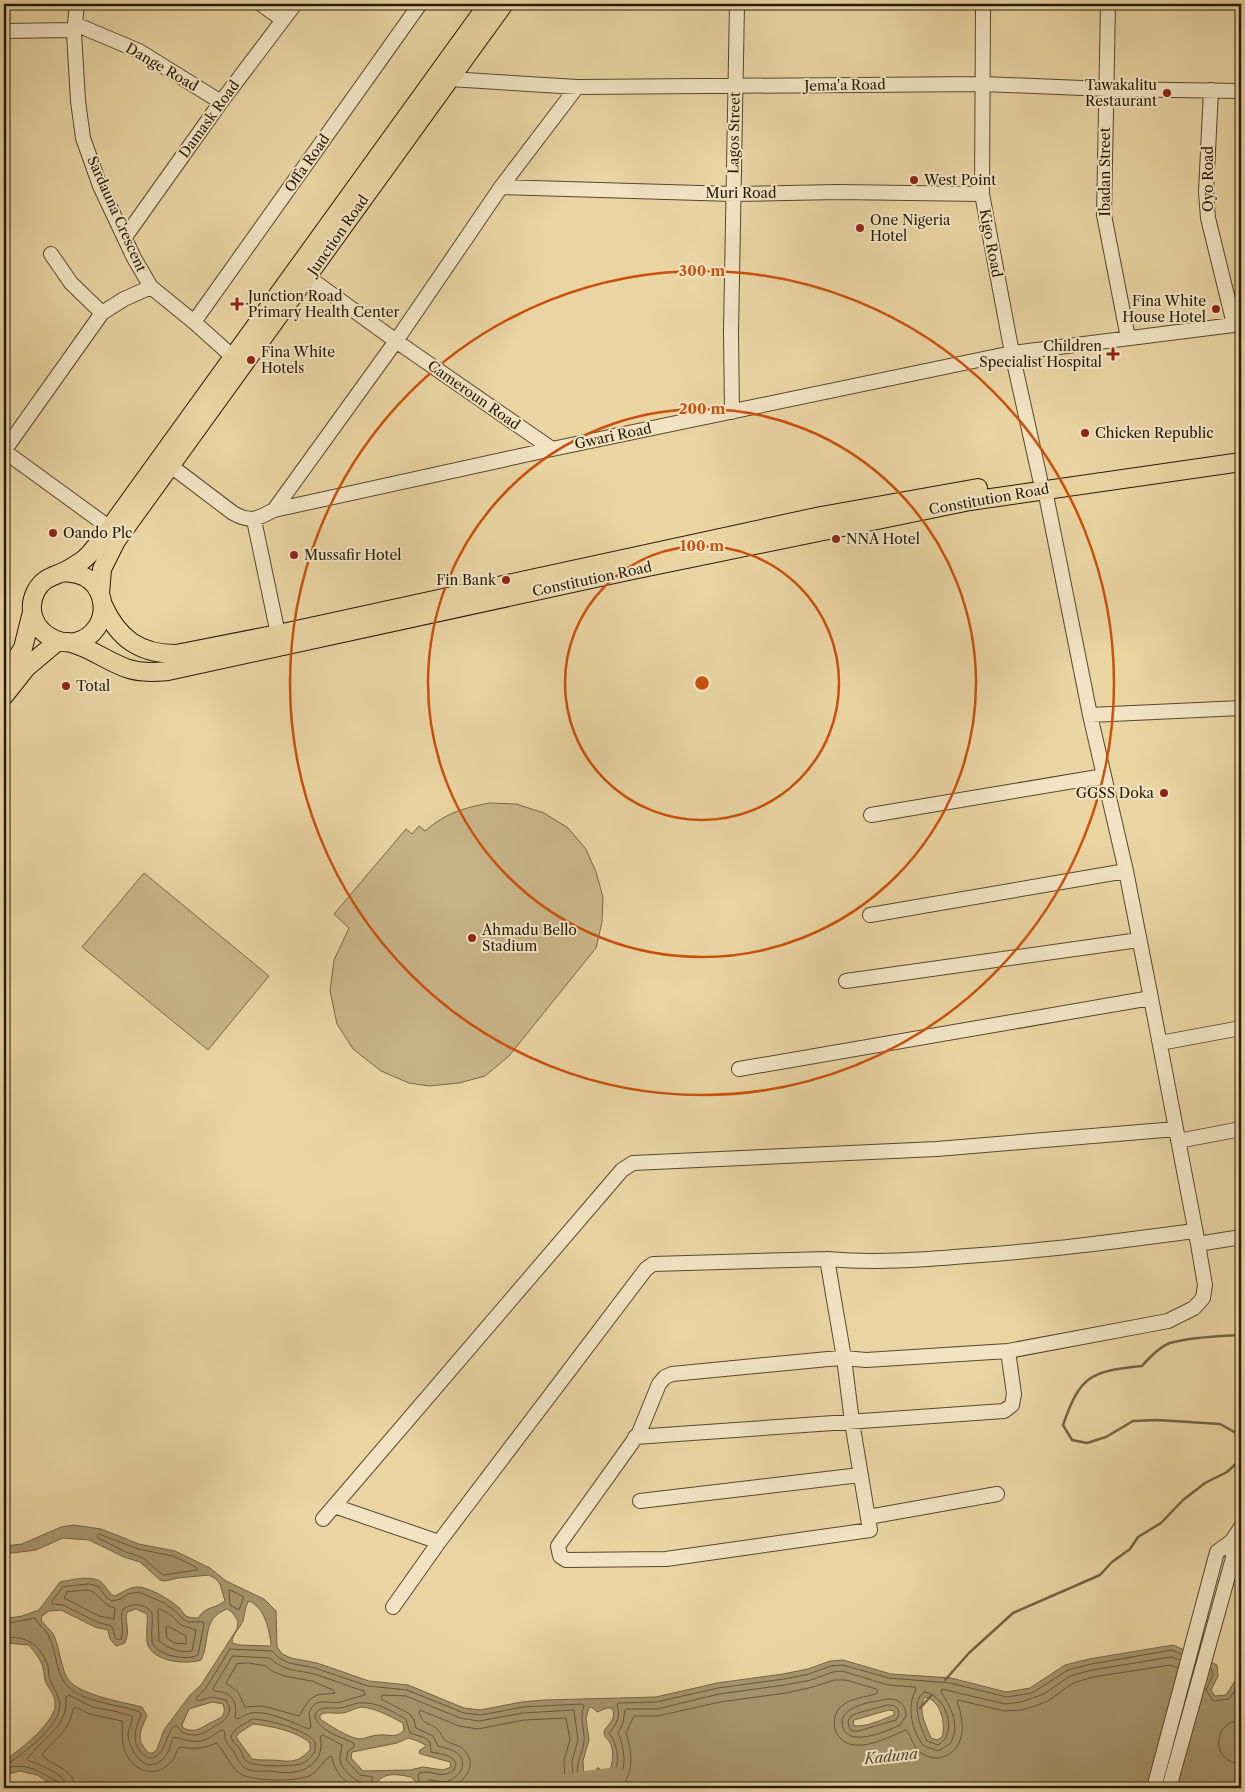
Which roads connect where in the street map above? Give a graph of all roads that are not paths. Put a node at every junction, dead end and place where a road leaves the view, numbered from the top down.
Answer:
1 (77, 4) edge
2 (261, 4) edge
3 (295, 4) edge
4 (420, 4) edge
5 (488, 4) edge
6 (504, 4) edge
7 (737, 4) edge
8 (983, 4) edge
9 (1108, 4) edge
10 (284, 20) junction
11 (74, 28) junction
12 (4, 31) edge
13 (449, 79) junction
14 (983, 84) junction
15 (734, 86) junction
16 (577, 87) junction
17 (1106, 89) junction
18 (1211, 90) junction
19 (1241, 91) edge
20 (220, 102) junction
21 (501, 187) junction
22 (733, 194) junction
23 (982, 194) junction
24 (125, 237) junction
25 (51, 254) dead end
26 (308, 277) junction
27 (151, 287) junction
28 (102, 313) junction
29 (194, 322) junction
30 (1238, 324) edge
31 (1128, 338) junction
32 (396, 341) junction
33 (1012, 353) junction
34 (233, 357) junction
35 (732, 412) junction
36 (552, 449) junction
37 (1241, 450) edge
38 (4, 451) edge
39 (1241, 462) edge
40 (171, 466) junction
41 (1042, 484) junction
42 (274, 510) junction
43 (254, 520) junction
44 (110, 528) junction
45 (63, 572) junction
46 (502, 592) junction
47 (101, 599) junction
48 (32, 612) junction
49 (278, 634) junction
50 (63, 642) junction
51 (4, 678) edge
52 (4, 696) edge
53 (1241, 708) edge
54 (1090, 715) junction
55 (1104, 776) junction
56 (871, 815) dead end
57 (1126, 871) junction
58 (870, 915) dead end
59 (1139, 940) junction
60 (846, 981) dead end
61 (1151, 998) junction
62 (1241, 1028) edge
63 (1160, 1043) junction
64 (739, 1069) dead end
65 (1241, 1129) edge
66 (1177, 1135) junction
67 (1196, 1237) junction
68 (1241, 1237) edge
69 (826, 1259) junction
70 (1008, 1351) junction
71 (844, 1358) junction
72 (852, 1422) junction
73 (635, 1437) junction
74 (860, 1475) junction
75 (997, 1494) dead end
76 (640, 1501) dead end
77 (334, 1506) junction
78 (868, 1517) junction
79 (323, 1519) dead end
80 (1241, 1527) edge
81 (1232, 1541) junction
82 (439, 1542) junction
83 (393, 1607) dead end
84 (1154, 1788) edge
85 (1169, 1788) edge

1 - 11 street, Sardauna Crescent
2 - 10 street
3 - 10 street, Damask Road
4 - 29 street, Offa Road
5 - 34 main road, Junction Road
6 - 13 main road, Junction Road
7 - 15 street, Lagos Street
8 - 14 street, Kigo Road
9 - 17 street, Ibadan Street
10 - 20 street, Damask Road
11 - 12 street, Dange Road
11 - 20 street, Dange Road
11 - 24 street, Sardauna Crescent
13 - 16 street, Jema'a Road
13 - 26 main road, Junction Road
14 - 15 street, Jema'a Road
14 - 17 street, Jema'a Road
14 - 23 street, Kigo Road
15 - 16 street, Jema'a Road
15 - 22 street, Lagos Street
16 - 21 street, Gwari Road
17 - 18 street, Jema'a Road
17 - 31 street, Ibadan Street
18 - 19 street, Jema'a Road
18 - 30 street, Oyo Road
20 - 24 street, Damask Road
21 - 22 street, Muri Road
21 - 32 street, Gwari Road
22 - 23 street, Muri Road
22 - 35 street, Lagos Street
23 - 33 street, Kigo Road
24 - 27 street, Sardauna Crescent
25 - 28 street
26 - 32 street, Cameroun Road
26 - 40 main road, Junction Road
27 - 28 street
27 - 29 street, Sardauna Crescent
28 - 38 street
29 - 34 street, Sardauna Crescent
30 - 31 street, Gwari Road
31 - 33 street, Gwari Road
32 - 36 street, Cameroun Road
32 - 42 street, Gwari Road
33 - 35 street, Gwari Road
33 - 41 street, Kigo Road
34 - 44 main road, Junction Road
35 - 36 street, Gwari Road
36 - 42 street, Gwari Road
37 - 41 main road, Constitution Road
38 - 44 street
39 - 41 main road, Constitution Road
40 - 43 street
40 - 47 main road, Junction Road
41 - 46 main road, Constitution Road
41 - 54 street, Kigo Road
42 - 43 street, Gwari Road
43 - 49 street
44 - 45 main road, Junction Road
45 - 47 main road
45 - 48 main road
46 - 49 main road, Constitution Road
46 - 50 main road, Constitution Road
47 - 49 main road, Constitution Road
47 - 50 main road
48 - 50 main road
48 - 51 main road
50 - 52 main road
53 - 54 street
54 - 55 street, Kigo Road
55 - 56 street
55 - 57 street, Kigo Road
57 - 58 street
57 - 59 street, Kigo Road
59 - 60 street
59 - 61 street, Kigo Road
61 - 63 street, Kigo Road
61 - 64 street
62 - 63 street
63 - 66 street, Kigo Road
65 - 66 street
66 - 67 street, Kigo Road
66 - 77 street
67 - 68 street
67 - 69 street
67 - 70 street, Kigo Road
69 - 71 street
69 - 82 street
70 - 71 street, Kigo Road
70 - 72 street
71 - 72 street
71 - 73 street, Kigo Road
72 - 73 street
72 - 74 street
73 - 78 street, Kigo Road
74 - 76 street
74 - 78 street
75 - 78 street
77 - 79 street
77 - 82 street
80 - 81 street
81 - 84 street
81 - 85 street
82 - 83 street

